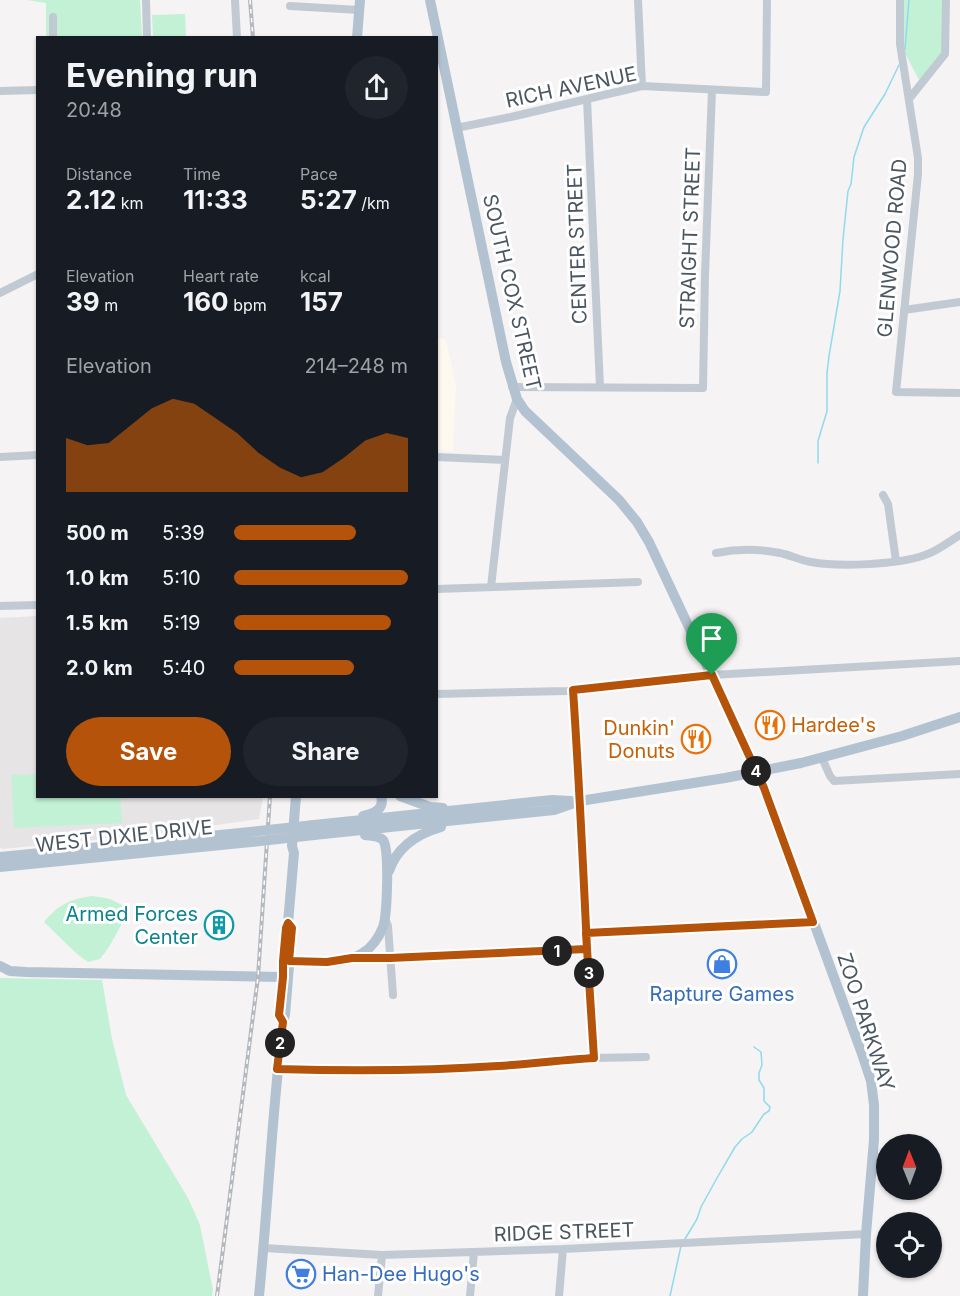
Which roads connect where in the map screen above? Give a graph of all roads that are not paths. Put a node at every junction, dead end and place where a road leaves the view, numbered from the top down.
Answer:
1 (146, 0) edge
2 (235, 0) edge
3 (430, 0) edge
4 (638, 0) edge
5 (767, 0) edge
6 (900, 0) edge
7 (946, 0) edge
8 (359, 5) edge
9 (290, 6) dead end
10 (53, 17) dead end
11 (53, 36) edge
12 (147, 36) edge
13 (237, 36) edge
14 (357, 36) edge
15 (437, 36) edge
16 (438, 39) edge
17 (642, 86) junction
18 (36, 90) edge
19 (712, 90) junction
20 (0, 91) edge
21 (587, 99) junction
22 (909, 99) junction
23 (456, 128) junction
24 (36, 275) edge
25 (0, 294) edge
26 (960, 302) edge
27 (904, 310) junction
28 (513, 387) junction
29 (600, 387) junction
30 (960, 393) edge
31 (517, 399) junction
32 (36, 455) edge
33 (0, 457) edge
34 (438, 457) edge
35 (505, 460) junction
36 (883, 495) dead end
37 (960, 535) edge
38 (716, 553) dead end
39 (896, 561) junction
40 (638, 582) dead end
41 (491, 587) junction
42 (438, 589) edge
43 (36, 605) edge
44 (0, 606) edge
45 (960, 661) edge
46 (712, 675) junction
47 (573, 690) junction
48 (438, 694) edge
49 (960, 717) edge
50 (822, 758) junction
51 (756, 771) junction
52 (960, 774) edge
53 (296, 798) edge
54 (302, 798) edge
55 (381, 798) edge
56 (405, 798) edge
57 (580, 801) junction
58 (464, 815) junction
59 (346, 823) junction
60 (314, 830) junction
61 (340, 833) junction
62 (250, 837) junction
63 (294, 853) junction
64 (0, 857) edge
65 (0, 867) edge
66 (387, 877) junction
67 (386, 918) junction
68 (813, 922) junction
69 (288, 923) junction
70 (586, 933) junction
71 (587, 949) junction
72 (352, 958) junction
73 (390, 958) junction
74 (289, 961) junction
75 (0, 966) edge
76 (283, 977) junction
77 (393, 995) dead end
78 (283, 1022) junction
79 (646, 1057) dead end
80 (594, 1058) junction
81 (277, 1069) junction
82 (866, 1234) junction
83 (264, 1248) junction
84 (563, 1249) junction
85 (474, 1252) junction
86 (382, 1255) junction
87 (259, 1296) edge
88 (378, 1296) edge
89 (470, 1296) edge
90 (559, 1296) edge
91 (863, 1296) edge

1 - 12 street
2 - 13 street
3 - 15 main road, SOUTH COX STREET
4 - 17 street
5 - 19 street, RICH AVENUE
6 - 22 street, GLENWOOD ROAD
7 - 22 street
8 - 9 street
8 - 14 main road
10 - 11 street
16 - 23 main road, SOUTH COX STREET
17 - 19 street, RICH AVENUE
17 - 21 street, RICH AVENUE
18 - 20 street
19 - 29 street, STRAIGHT STREET
21 - 23 street, RICH AVENUE
21 - 29 street, CENTER STREET
22 - 27 street, GLENWOOD ROAD
23 - 28 main road, SOUTH COX STREET
24 - 25 street
26 - 27 street
27 - 30 street, GLENWOOD ROAD
28 - 29 street
28 - 31 main road, SOUTH COX STREET
31 - 35 street
31 - 46 main road, SOUTH COX STREET
32 - 33 street
34 - 35 street
35 - 41 street
36 - 39 street
37 - 39 street
38 - 39 street
40 - 41 street
41 - 42 street
43 - 44 street
45 - 46 street
46 - 47 street
46 - 51 main road, SOUTH COX STREET
47 - 48 street
47 - 57 street
49 - 50 main road
50 - 51 main road
50 - 52 street
51 - 57 main road
51 - 68 main road, ZOO PARKWAY
53 - 63 main road
54 - 63 main road
55 - 59 main road
56 - 58 main road
57 - 58 main road
57 - 70 street
58 - 59 main road
58 - 61 main road
58 - 66 main road
59 - 60 main road
60 - 61 main road
60 - 62 main road, bridge
61 - 66 main road
62 - 64 main road, WEST DIXIE DRIVE
62 - 65 main road, WEST DIXIE DRIVE
63 - 69 main road
66 - 67 main road
67 - 72 main road
67 - 73 street
68 - 70 street
68 - 82 main road, ZOO PARKWAY
69 - 74 main road
69 - 76 main road
70 - 71 street
71 - 73 street
71 - 80 street
72 - 73 street
72 - 74 main road
73 - 77 street
74 - 78 main road
75 - 76 main road
76 - 78 main road
78 - 81 main road
79 - 80 street
80 - 81 street
81 - 83 main road
82 - 84 street, RIDGE STREET
82 - 91 main road, ZOO PARKWAY
83 - 86 street, RIDGE STREET
83 - 87 main road
84 - 85 street, RIDGE STREET
84 - 90 street
85 - 86 street, RIDGE STREET
85 - 89 street
86 - 88 street

